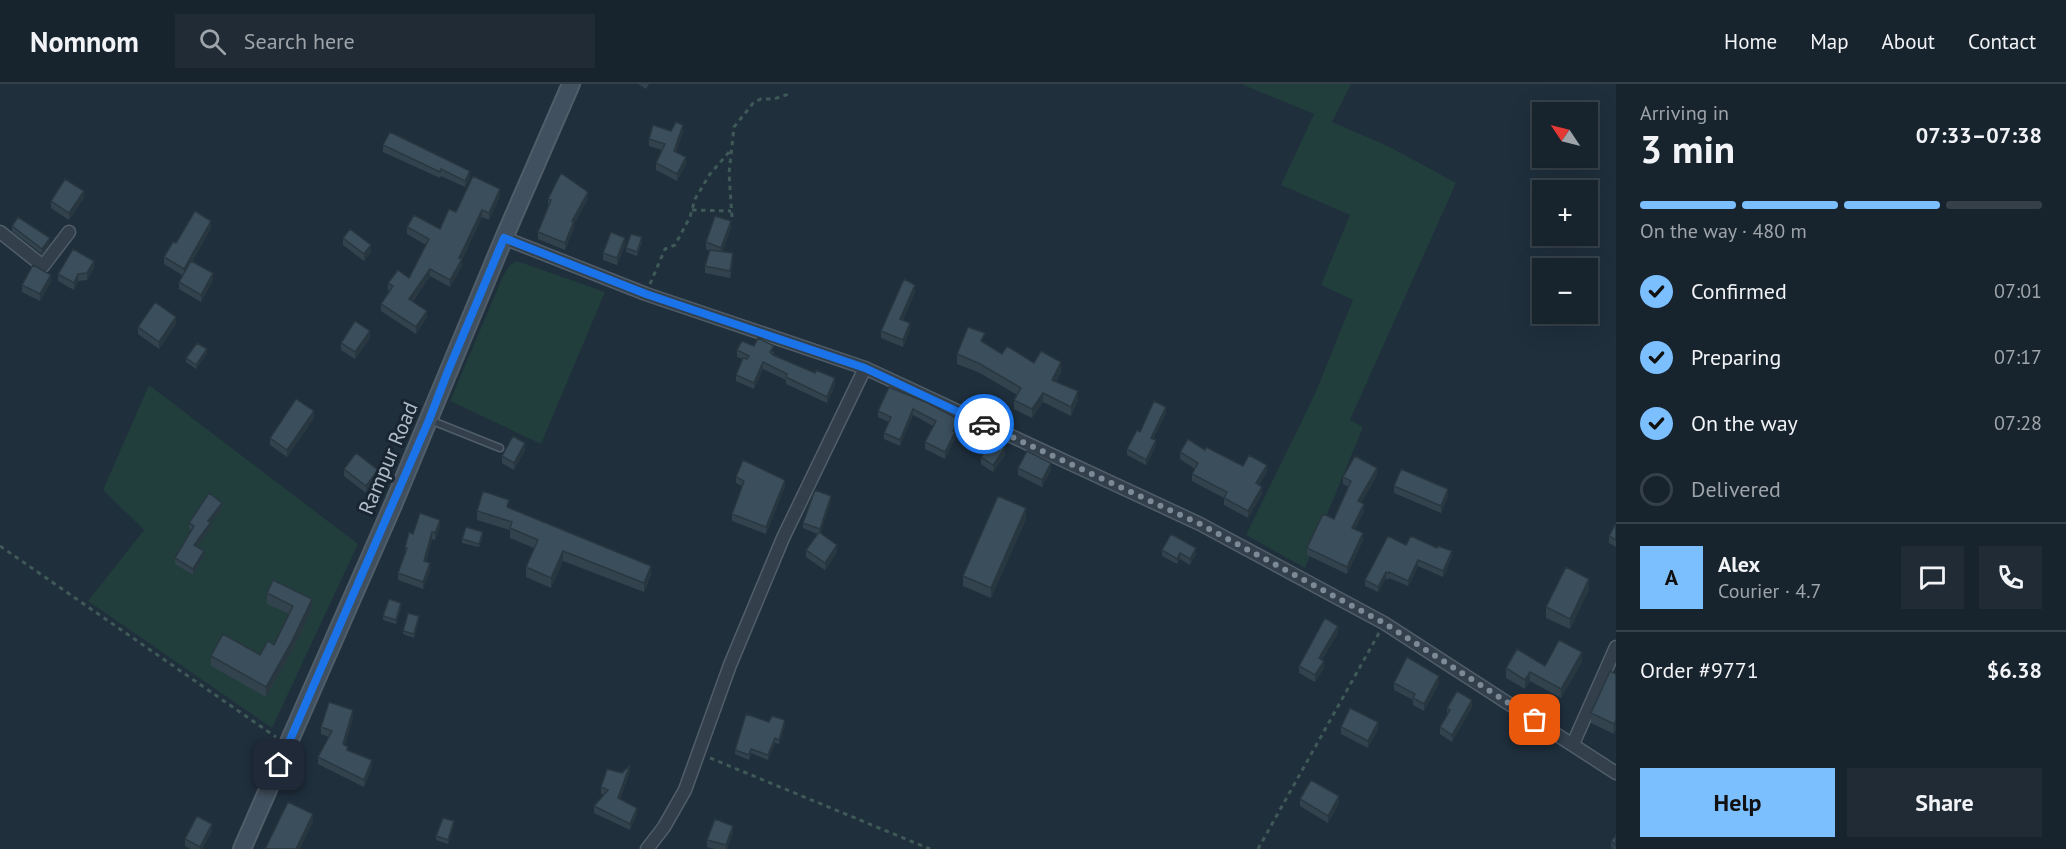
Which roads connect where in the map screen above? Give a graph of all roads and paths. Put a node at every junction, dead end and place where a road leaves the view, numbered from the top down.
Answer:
1 (572, 84) edge
2 (789, 94) dead end
3 (730, 151) junction
4 (692, 210) junction
5 (732, 211) junction
6 (732, 217) dead end
7 (0, 232) edge
8 (69, 232) dead end
9 (504, 238) junction
10 (646, 294) junction
11 (865, 368) junction
12 (429, 420) junction
13 (500, 448) dead end
14 (0, 546) edge
15 (1384, 623) junction
16 (1616, 647) edge
17 (1573, 744) junction
18 (288, 745) junction
19 (698, 753) junction
20 (1616, 773) edge
21 (242, 849) edge
22 (647, 849) edge
23 (930, 849) edge
24 (1258, 849) edge

1 - 9 main road, Rampur Road
2 - 3 path
3 - 4 path
3 - 5 path
4 - 5 path
4 - 10 path
5 - 6 path
7 - 8 street
9 - 10 street
9 - 12 main road, Rampur Road
10 - 11 street
11 - 15 street
11 - 19 street
12 - 13 lane
12 - 18 main road, Rampur Road
14 - 18 path
15 - 17 street
15 - 24 path
16 - 17 street
17 - 20 street
18 - 21 main road, Rampur Road
19 - 22 street
19 - 23 path

